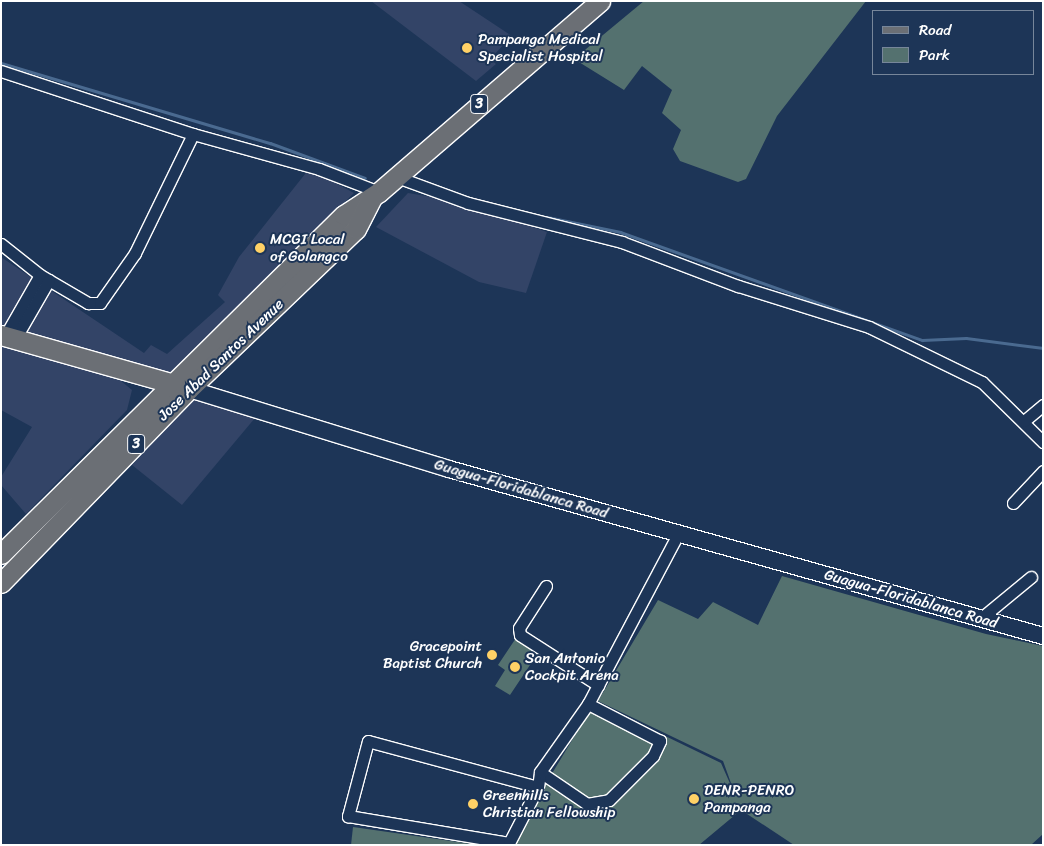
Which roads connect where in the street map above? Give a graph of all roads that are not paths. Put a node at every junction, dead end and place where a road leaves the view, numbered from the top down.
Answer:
1 (600, 1) edge
2 (1, 71) edge
3 (193, 134) junction
4 (397, 177) junction
5 (376, 195) junction
6 (1, 244) edge
7 (44, 277) junction
8 (7, 337) edge
9 (171, 383) junction
10 (189, 389) junction
11 (1043, 404) edge
12 (1024, 421) junction
13 (1043, 442) edge
14 (1043, 471) edge
15 (1013, 503) dead end
16 (678, 534) junction
17 (1, 554) edge
18 (1031, 576) dead end
19 (1, 583) edge
20 (546, 586) dead end
21 (980, 618) junction
22 (1043, 636) edge
23 (598, 685) junction
24 (588, 704) junction
25 (540, 772) junction
26 (538, 787) junction

1 - 4 main road, Jose Abad Santos Avenue / 3
2 - 3 street
3 - 5 street
3 - 7 street
4 - 5 main road, Jose Abad Santos Avenue / 3
4 - 12 street
5 - 9 main road, Jose Abad Santos Avenue / 3
5 - 10 main road, Jose Abad Santos Avenue / 3
6 - 7 street
7 - 8 street
8 - 9 main road, Guagua-Floridablanca Road
9 - 10 main road, Guagua-Floridablanca Road
9 - 17 main road, Jose Abad Santos Avenue / 3
10 - 16 main road, Guagua-Floridablanca Road
10 - 19 main road, Jose Abad Santos Avenue / 3
11 - 12 street
12 - 13 street
14 - 15 street
16 - 21 main road, Guagua-Floridablanca Road
16 - 23 street
18 - 21 street
20 - 23 street
21 - 22 main road, Guagua-Floridablanca Road
23 - 24 street
24 - 25 street
24 - 25 street
25 - 26 street
26 - 26 street

